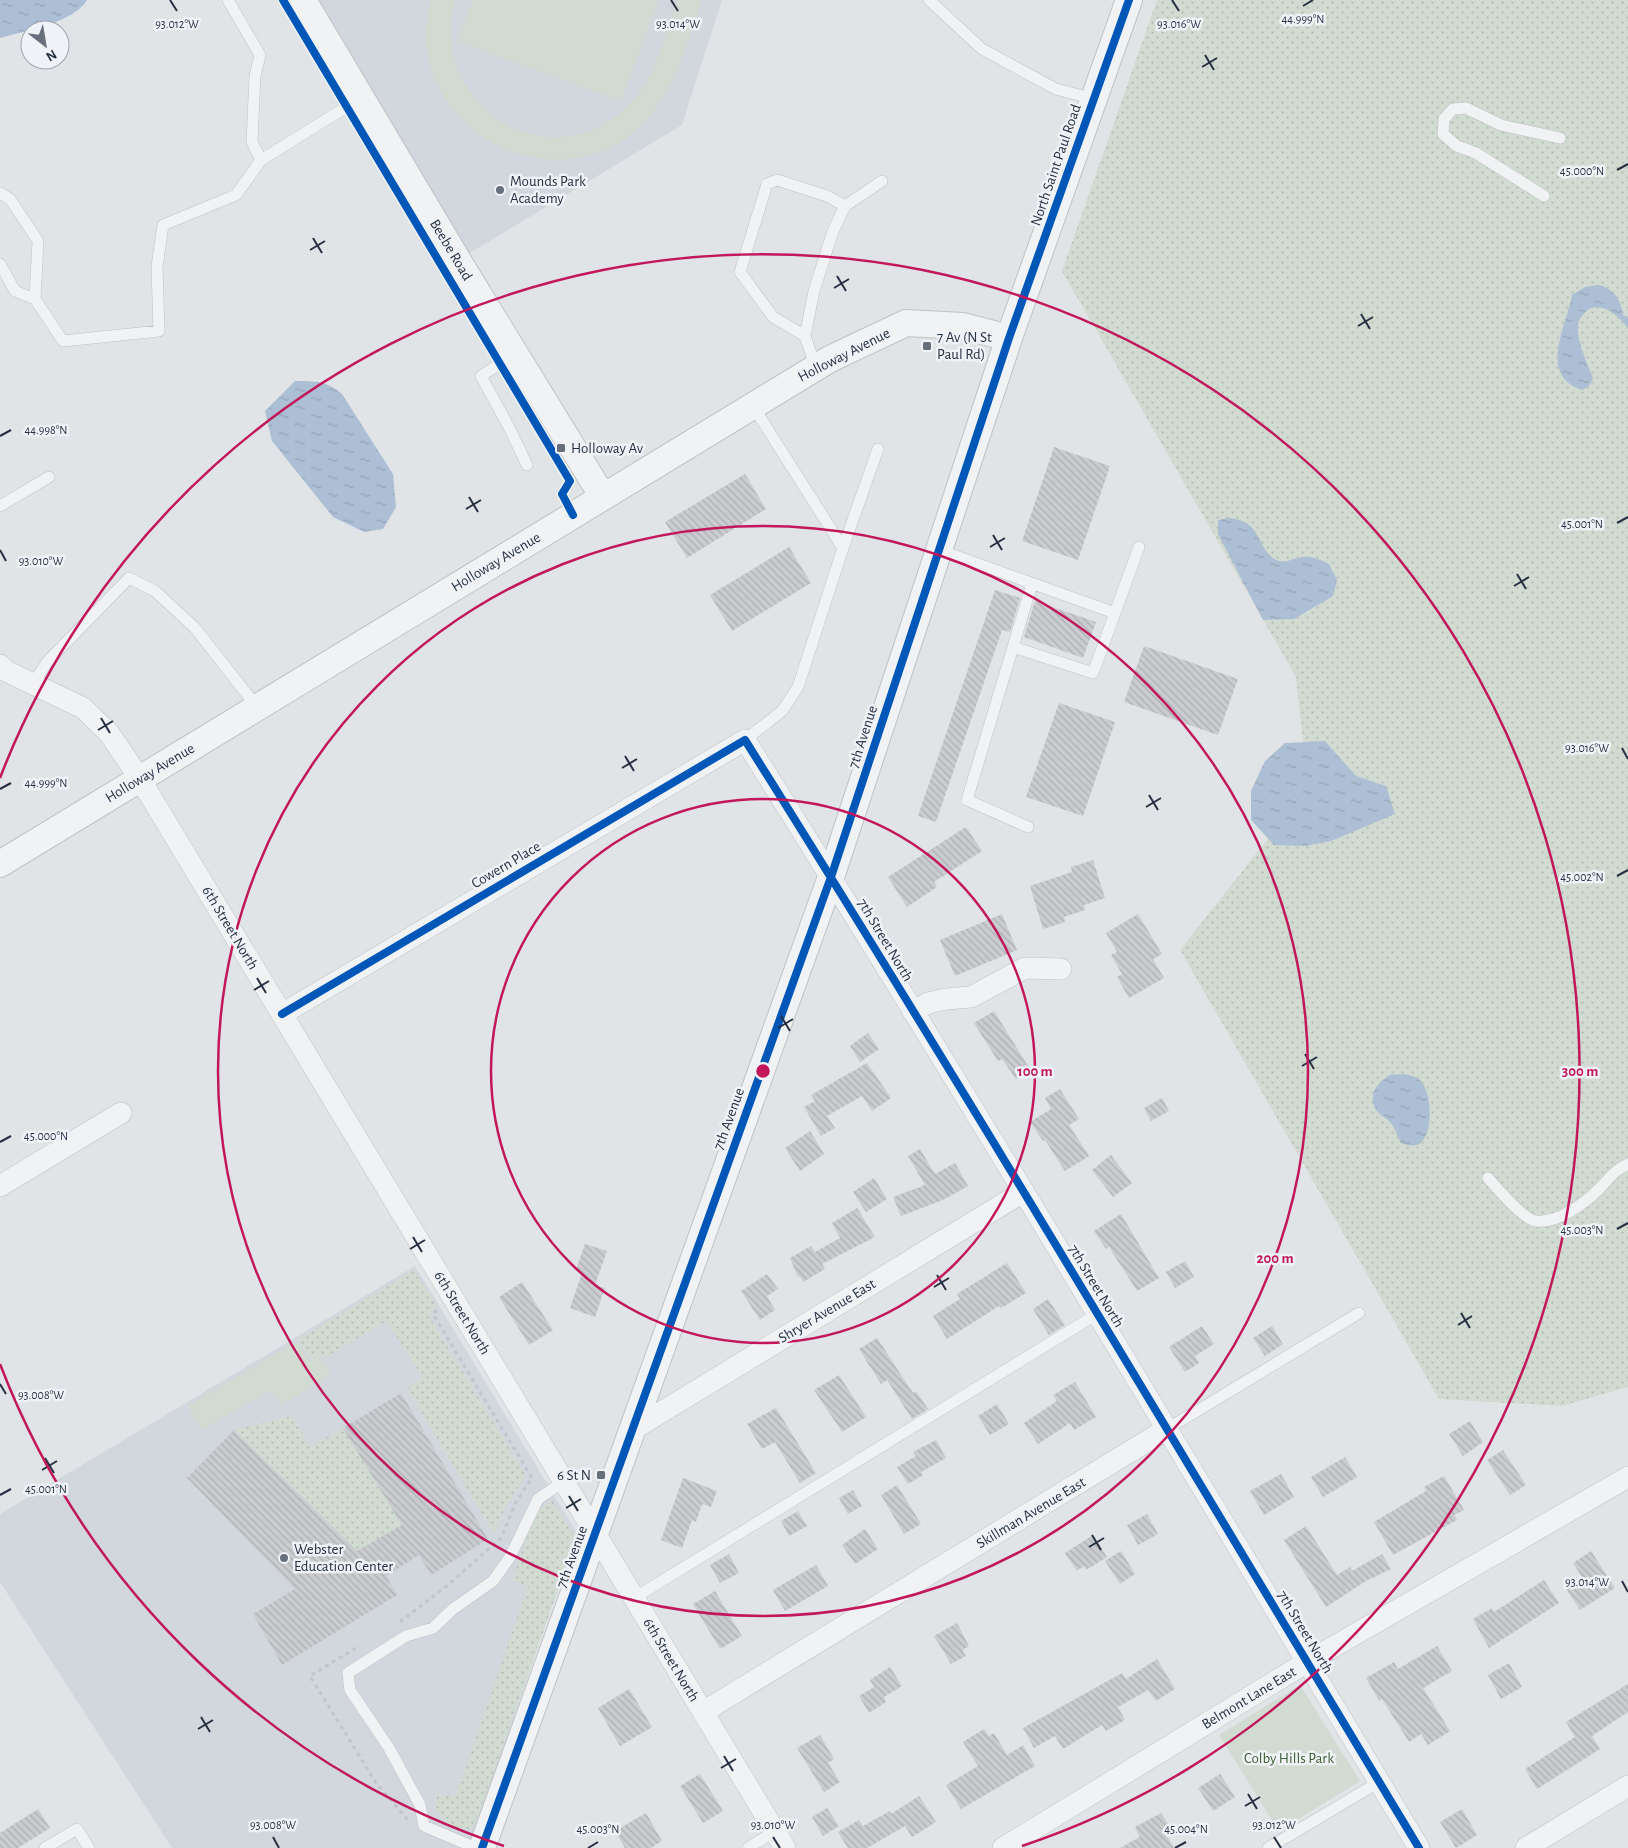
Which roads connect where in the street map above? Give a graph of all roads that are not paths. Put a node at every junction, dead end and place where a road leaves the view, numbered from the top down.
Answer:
1 (228, 0) edge
2 (303, 0) edge
3 (929, 0) edge
4 (1129, 0) edge
5 (361, 98) junction
6 (1094, 99) junction
7 (1560, 138) dead end
8 (261, 160) junction
9 (882, 181) dead end
10 (0, 193) edge
11 (1544, 196) dead end
12 (845, 206) junction
13 (0, 264) edge
14 (35, 299) junction
15 (805, 336) junction
16 (1009, 338) junction
17 (515, 354) junction
18 (816, 368) junction
19 (753, 406) junction
20 (878, 448) dead end
21 (527, 465) dead end
22 (49, 476) dead end
23 (603, 497) junction
24 (0, 506) edge
25 (1139, 547) dead end
26 (843, 548) junction
27 (939, 550) junction
28 (1032, 584) junction
29 (1115, 612) junction
30 (1013, 647) junction
31 (0, 665) edge
32 (33, 684) junction
33 (257, 707) junction
34 (745, 740) junction
35 (140, 778) junction
36 (1028, 827) dead end
37 (0, 864) edge
38 (831, 877) junction
39 (1060, 969) dead end
40 (913, 1012) junction
41 (282, 1014) junction
42 (121, 1112) dead end
43 (1628, 1164) edge
44 (1488, 1178) dead end
45 (0, 1186) edge
46 (1023, 1192) junction
47 (1359, 1313) dead end
48 (1097, 1314) junction
49 (632, 1430) junction
50 (1167, 1430) junction
51 (1628, 1477) edge
52 (564, 1481) junction
53 (595, 1534) junction
54 (634, 1598) junction
55 (1307, 1662) junction
56 (703, 1712) junction
57 (1379, 1782) junction
58 (1628, 1786) edge
59 (780, 1840) edge
60 (45, 1848) edge
61 (89, 1848) edge
62 (476, 1848) edge
63 (482, 1848) edge
64 (748, 1848) edge
65 (1003, 1848) edge
66 (1268, 1848) edge
67 (1419, 1848) edge
68 (1526, 1848) edge

1 - 8 lane
2 - 5 street, Beebe Road
3 - 6 lane
4 - 6 street, North Saint Paul Road
5 - 8 lane
5 - 17 street, Beebe Road
6 - 16 street, North Saint Paul Road
7 - 11 lane
8 - 14 lane
9 - 12 lane
10 - 14 lane
12 - 15 lane
12 - 15 lane
13 - 14 lane
15 - 18 lane
16 - 18 street, Holloway Avenue
16 - 27 street, 7th Avenue
17 - 21 lane
17 - 23 street, Beebe Road
18 - 19 street, Holloway Avenue
19 - 23 street, Holloway Avenue
19 - 26 lane
20 - 26 lane
22 - 24 lane
23 - 33 street, Holloway Avenue
25 - 29 lane
26 - 34 lane
27 - 28 lane
27 - 38 street, 7th Avenue
28 - 29 lane
28 - 30 lane
29 - 30 lane
30 - 36 lane
31 - 32 street, 6th Street North
32 - 33 lane
32 - 35 street, 6th Street North
33 - 35 street, Holloway Avenue
34 - 38 street, 7th Street North
34 - 41 street, Cowern Place
35 - 37 street, Holloway Avenue
35 - 41 street, 6th Street North
38 - 40 street, 7th Street North
38 - 49 street, 7th Avenue
39 - 40 street
40 - 46 street, 7th Street North
41 - 52 street, 6th Street North
42 - 45 street
43 - 44 lane
46 - 48 street, 7th Street North
46 - 49 street, Shryer Avenue East
47 - 50 lane, Skillman Avenue East
48 - 50 street, 7th Street North
48 - 54 lane
49 - 53 street, 7th Avenue
50 - 55 street, 7th Street North
50 - 56 street, Skillman Avenue East
51 - 55 street, Belmont Lane East
52 - 53 street, 6th Street North
52 - 62 lane
53 - 54 street, 6th Street North
53 - 63 street, 7th Avenue
54 - 56 street, 6th Street North
55 - 57 street, 7th Street North
55 - 65 street, Belmont Lane East
56 - 59 street, 6th Street North
57 - 66 lane
57 - 67 street, 7th Street North
58 - 68 street
59 - 64 lane
60 - 61 lane

